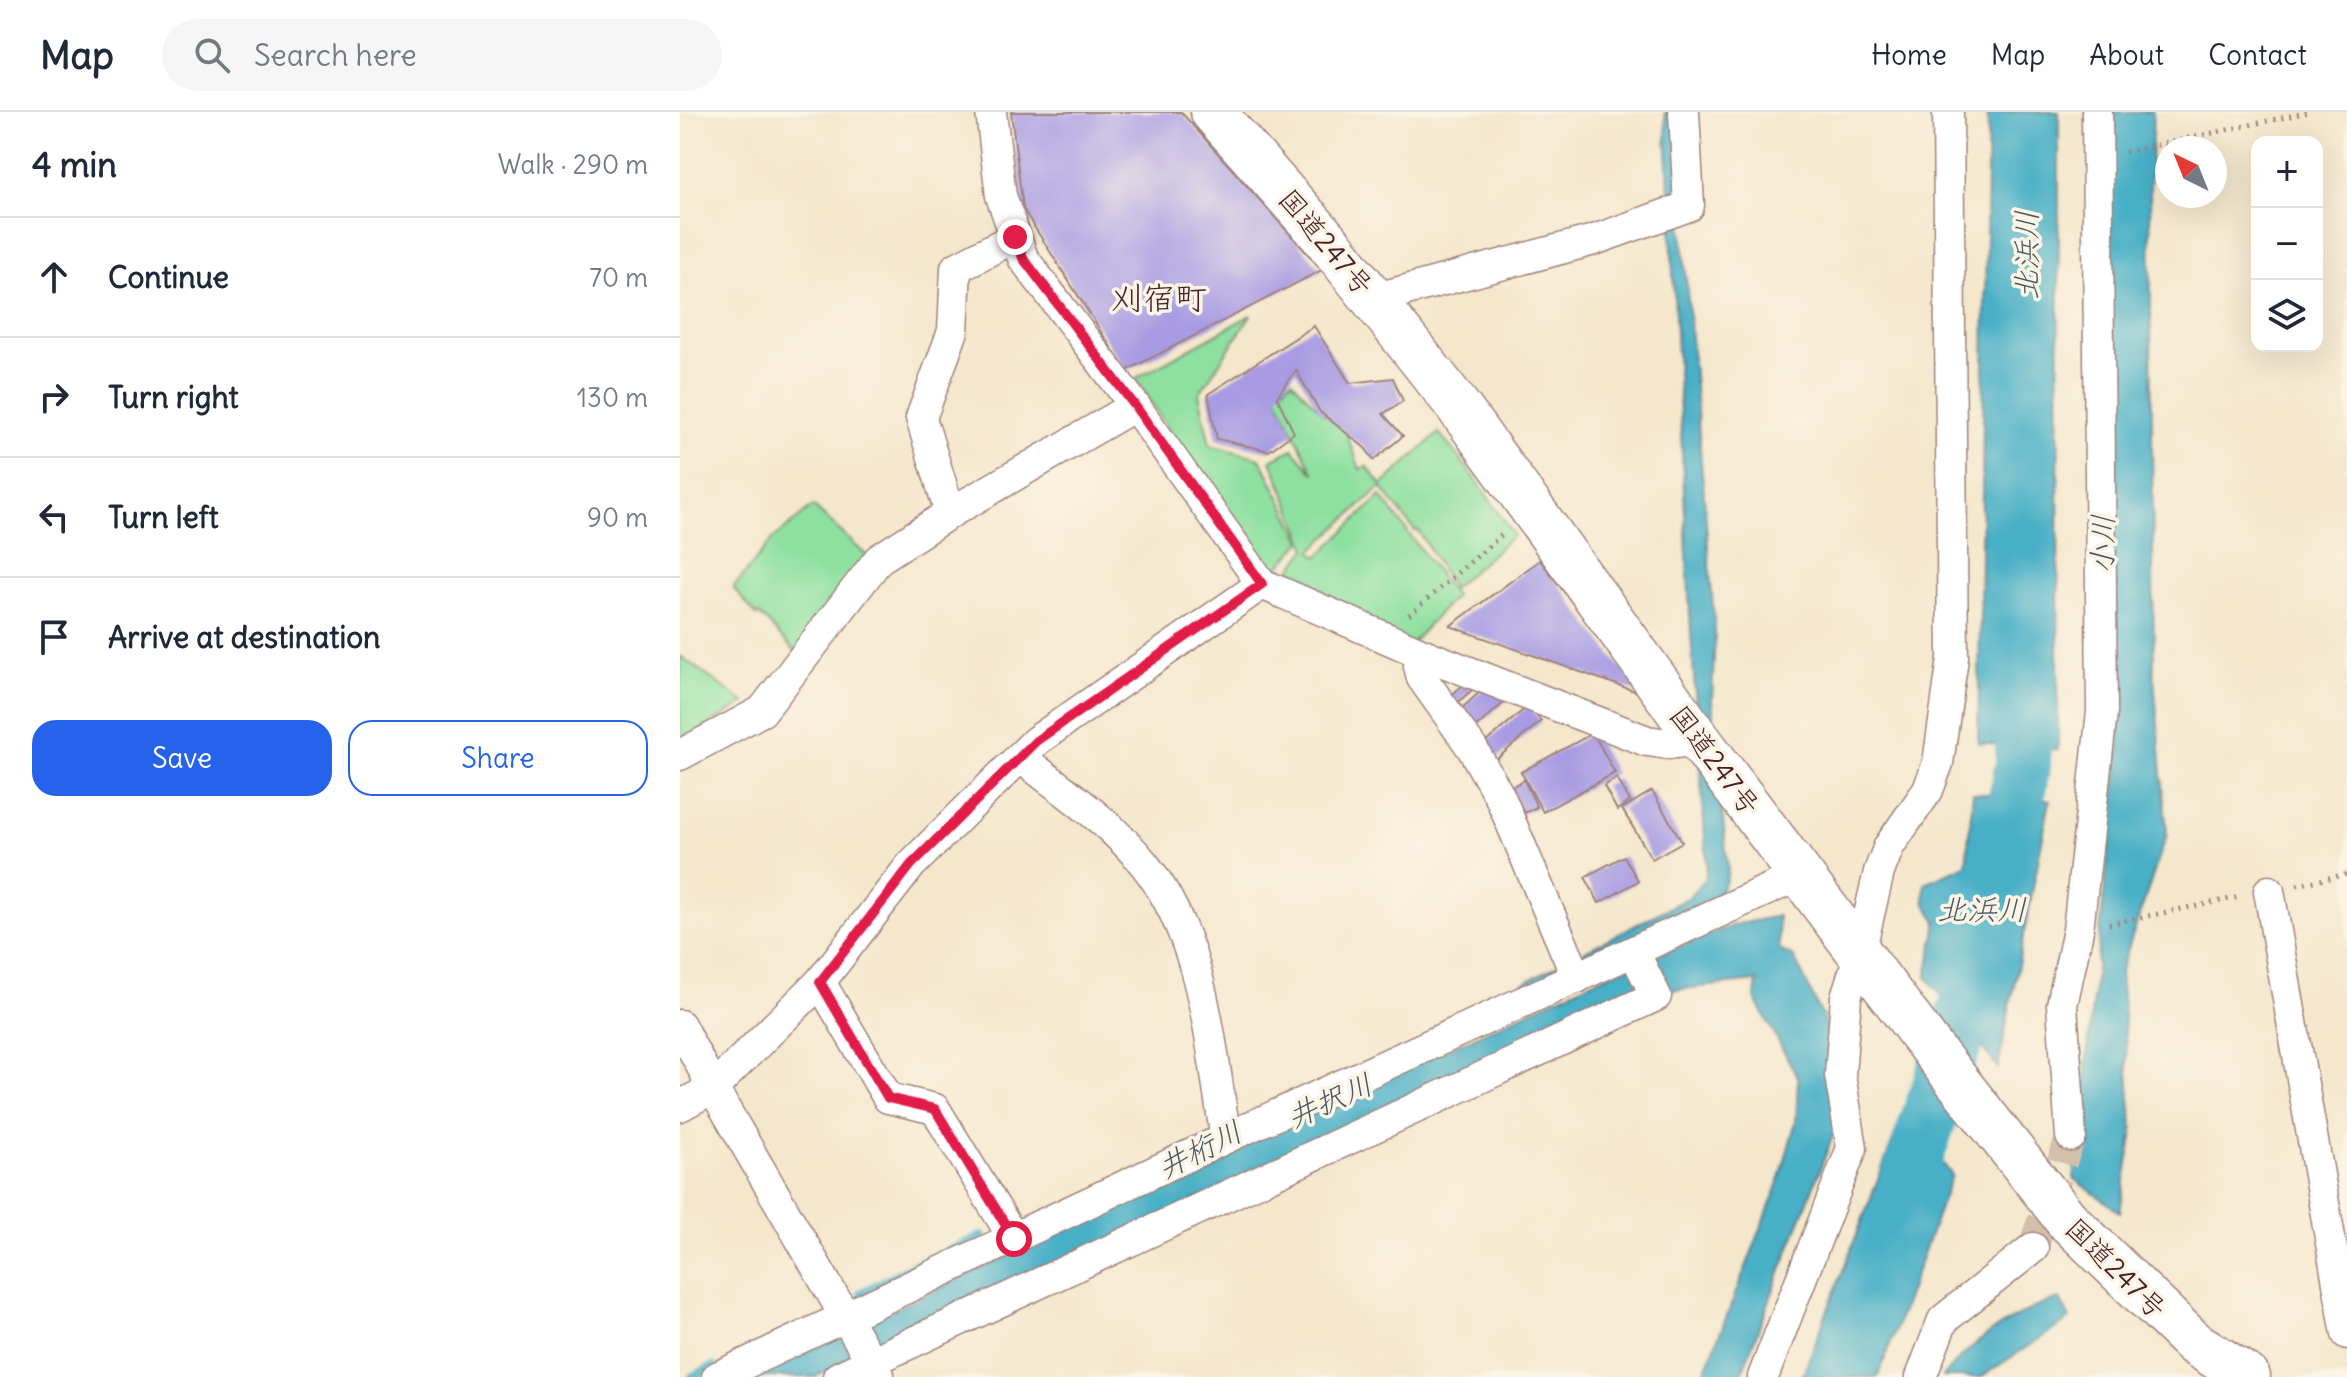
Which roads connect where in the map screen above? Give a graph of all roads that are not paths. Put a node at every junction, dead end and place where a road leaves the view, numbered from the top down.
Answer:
1 (991, 112) edge
2 (1213, 112) edge
3 (1684, 112) edge
4 (1948, 112) edge
5 (2097, 112) edge
6 (1015, 237) junction
7 (1373, 299) junction
8 (1135, 406) junction
9 (950, 513) junction
10 (1262, 584) junction
11 (1423, 654) junction
12 (1699, 740) junction
13 (680, 755) edge
14 (1020, 757) junction
15 (1802, 874) junction
16 (2269, 891) road end
17 (1634, 953) junction
18 (1867, 962) junction
19 (1573, 968) junction
20 (820, 982) junction
21 (680, 1025) edge
22 (713, 1088) junction
23 (680, 1106) edge
24 (2071, 1136) tunnel mouth
25 (1226, 1138) junction
26 (1014, 1239) junction
27 (2033, 1248) tunnel mouth
28 (846, 1316) junction
29 (2347, 1334) edge
30 (875, 1369) edge
31 (717, 1377) edge
32 (838, 1377) edge
33 (1763, 1377) edge
34 (1921, 1377) edge
35 (2248, 1377) edge

1 - 6 street
2 - 7 highway, 国道247号
3 - 7 street
4 - 18 street
5 - 24 street
6 - 8 street
6 - 9 street
7 - 12 highway, 国道247号
8 - 9 street
8 - 10 street
9 - 13 street
10 - 11 street
10 - 14 street
11 - 12 street
11 - 19 street
12 - 15 highway, 国道247号
14 - 20 street
14 - 25 street
15 - 17 street
15 - 18 highway, 国道247号
16 - 29 street
17 - 19 street
17 - 30 street
18 - 33 street
18 - 35 highway, 国道247号
19 - 25 street
20 - 22 street
20 - 26 street
21 - 22 street
22 - 23 street
22 - 28 street
25 - 26 street
26 - 28 street
27 - 34 street
28 - 30 street
28 - 31 street
30 - 32 street

